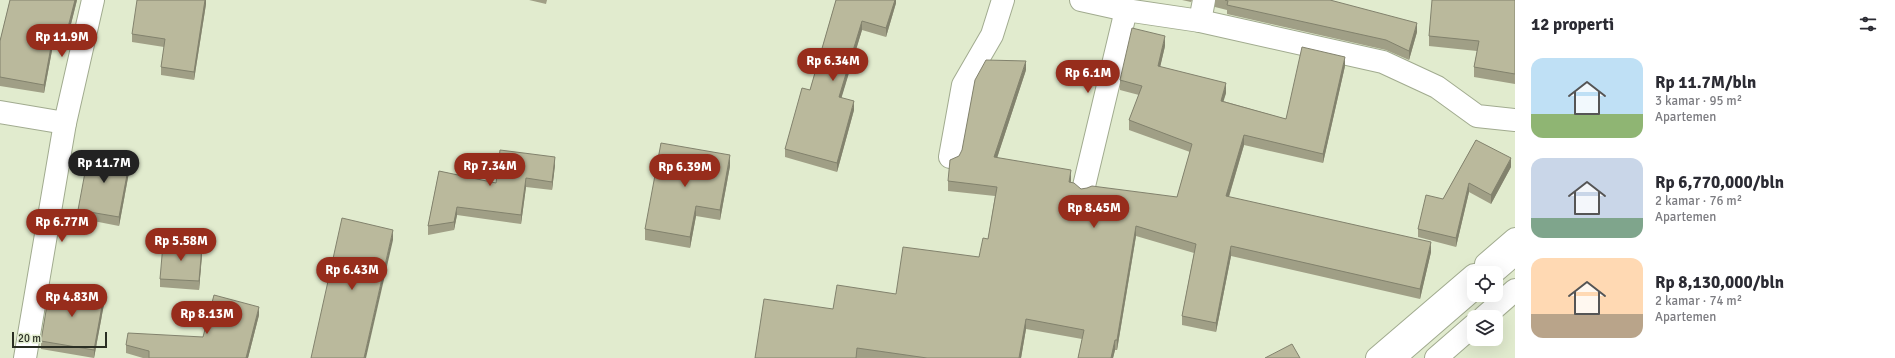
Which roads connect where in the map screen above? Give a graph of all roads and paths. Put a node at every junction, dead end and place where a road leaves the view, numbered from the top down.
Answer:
1 (93, 0) edge
2 (1003, 0) edge
3 (1081, 0) edge
4 (1204, 0) edge
5 (1126, 10) junction
6 (1200, 22) junction
7 (0, 112) edge
8 (1515, 120) edge
9 (65, 123) junction
10 (950, 157) dead end
11 (1084, 186) dead end
12 (1515, 239) edge
13 (1515, 254) edge
14 (1484, 266) edge
15 (1501, 266) edge
16 (1467, 281) edge
17 (1515, 290) edge
18 (1467, 295) edge
19 (1492, 310) edge
20 (1467, 332) edge
21 (25, 358) edge
22 (1377, 358) edge
23 (1394, 358) edge
24 (1436, 358) edge

1 - 9 street
2 - 10 street
3 - 5 street
4 - 6 street
5 - 6 street
5 - 11 street
6 - 8 street
7 - 9 street
9 - 21 street
12 - 14 street
13 - 15 street
16 - 22 street
17 - 19 street
18 - 23 street
20 - 24 street

